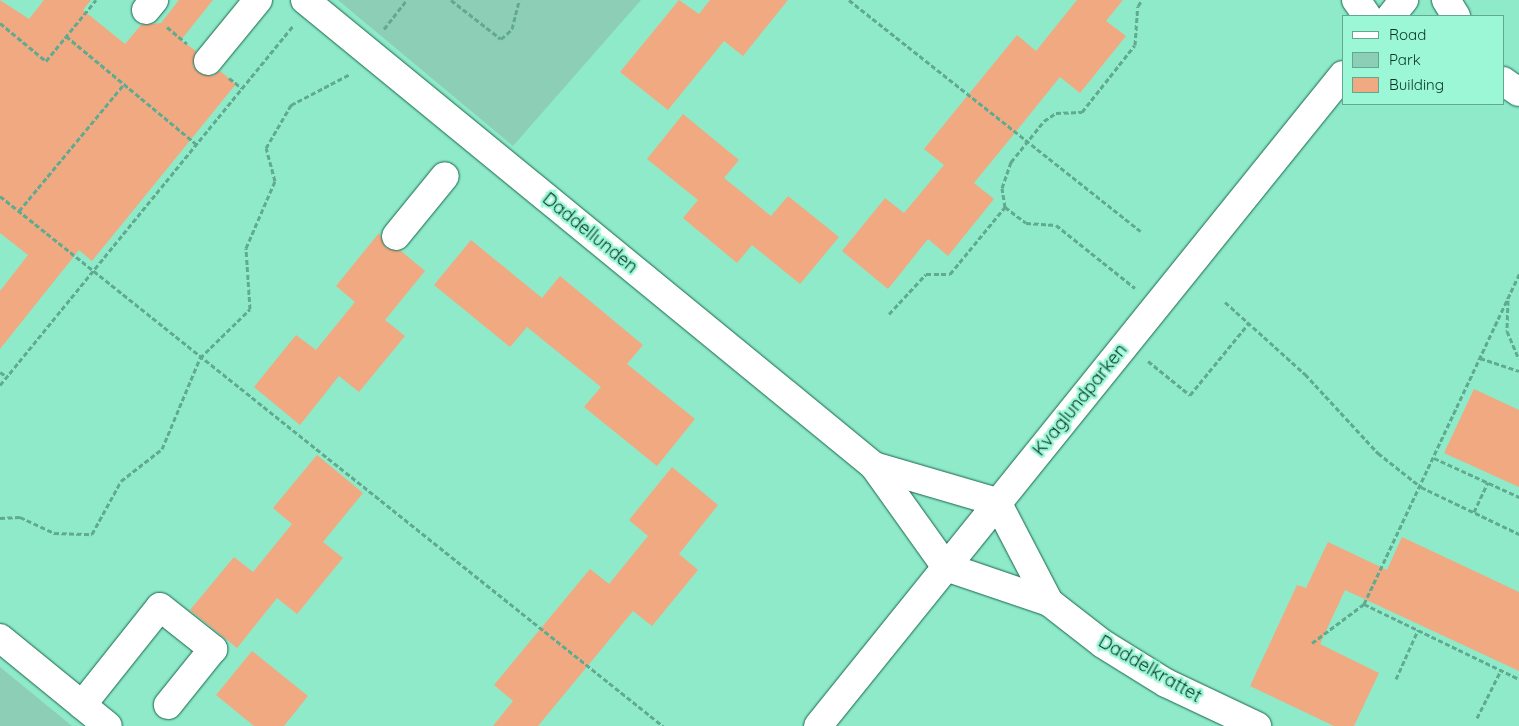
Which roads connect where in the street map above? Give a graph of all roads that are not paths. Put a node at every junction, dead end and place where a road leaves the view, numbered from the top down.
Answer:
1 (258, 0) edge
2 (1356, 0) edge
3 (1404, 0) edge
4 (1446, 0) edge
5 (308, 2) edge
6 (1366, 15) edge
7 (1392, 15) edge
8 (1455, 15) edge
9 (208, 61) dead end
10 (1342, 76) edge
11 (1504, 82) edge
12 (1519, 92) edge
13 (445, 176) dead end
14 (396, 236) dead end
15 (874, 466) junction
16 (998, 502) junction
17 (946, 567) junction
18 (1049, 602) junction
19 (0, 638) edge
20 (82, 705) junction
21 (168, 705) dead end
22 (108, 726) edge
23 (818, 726) edge
24 (1257, 726) edge

1 - 9 street
2 - 6 street
3 - 7 street
4 - 8 street
5 - 15 street, Daddellunden
10 - 16 street, Kvaglundparken
11 - 12 street
13 - 14 street
15 - 16 street, Daddellunden
15 - 17 street, Daddellunden
16 - 17 street, Kvaglundparken
16 - 18 street, Daddelkrattet
17 - 18 street, Daddelkrattet
17 - 23 street, Kvaglundparken
18 - 24 street, Daddelkrattet
19 - 20 street
20 - 21 street
20 - 22 street

